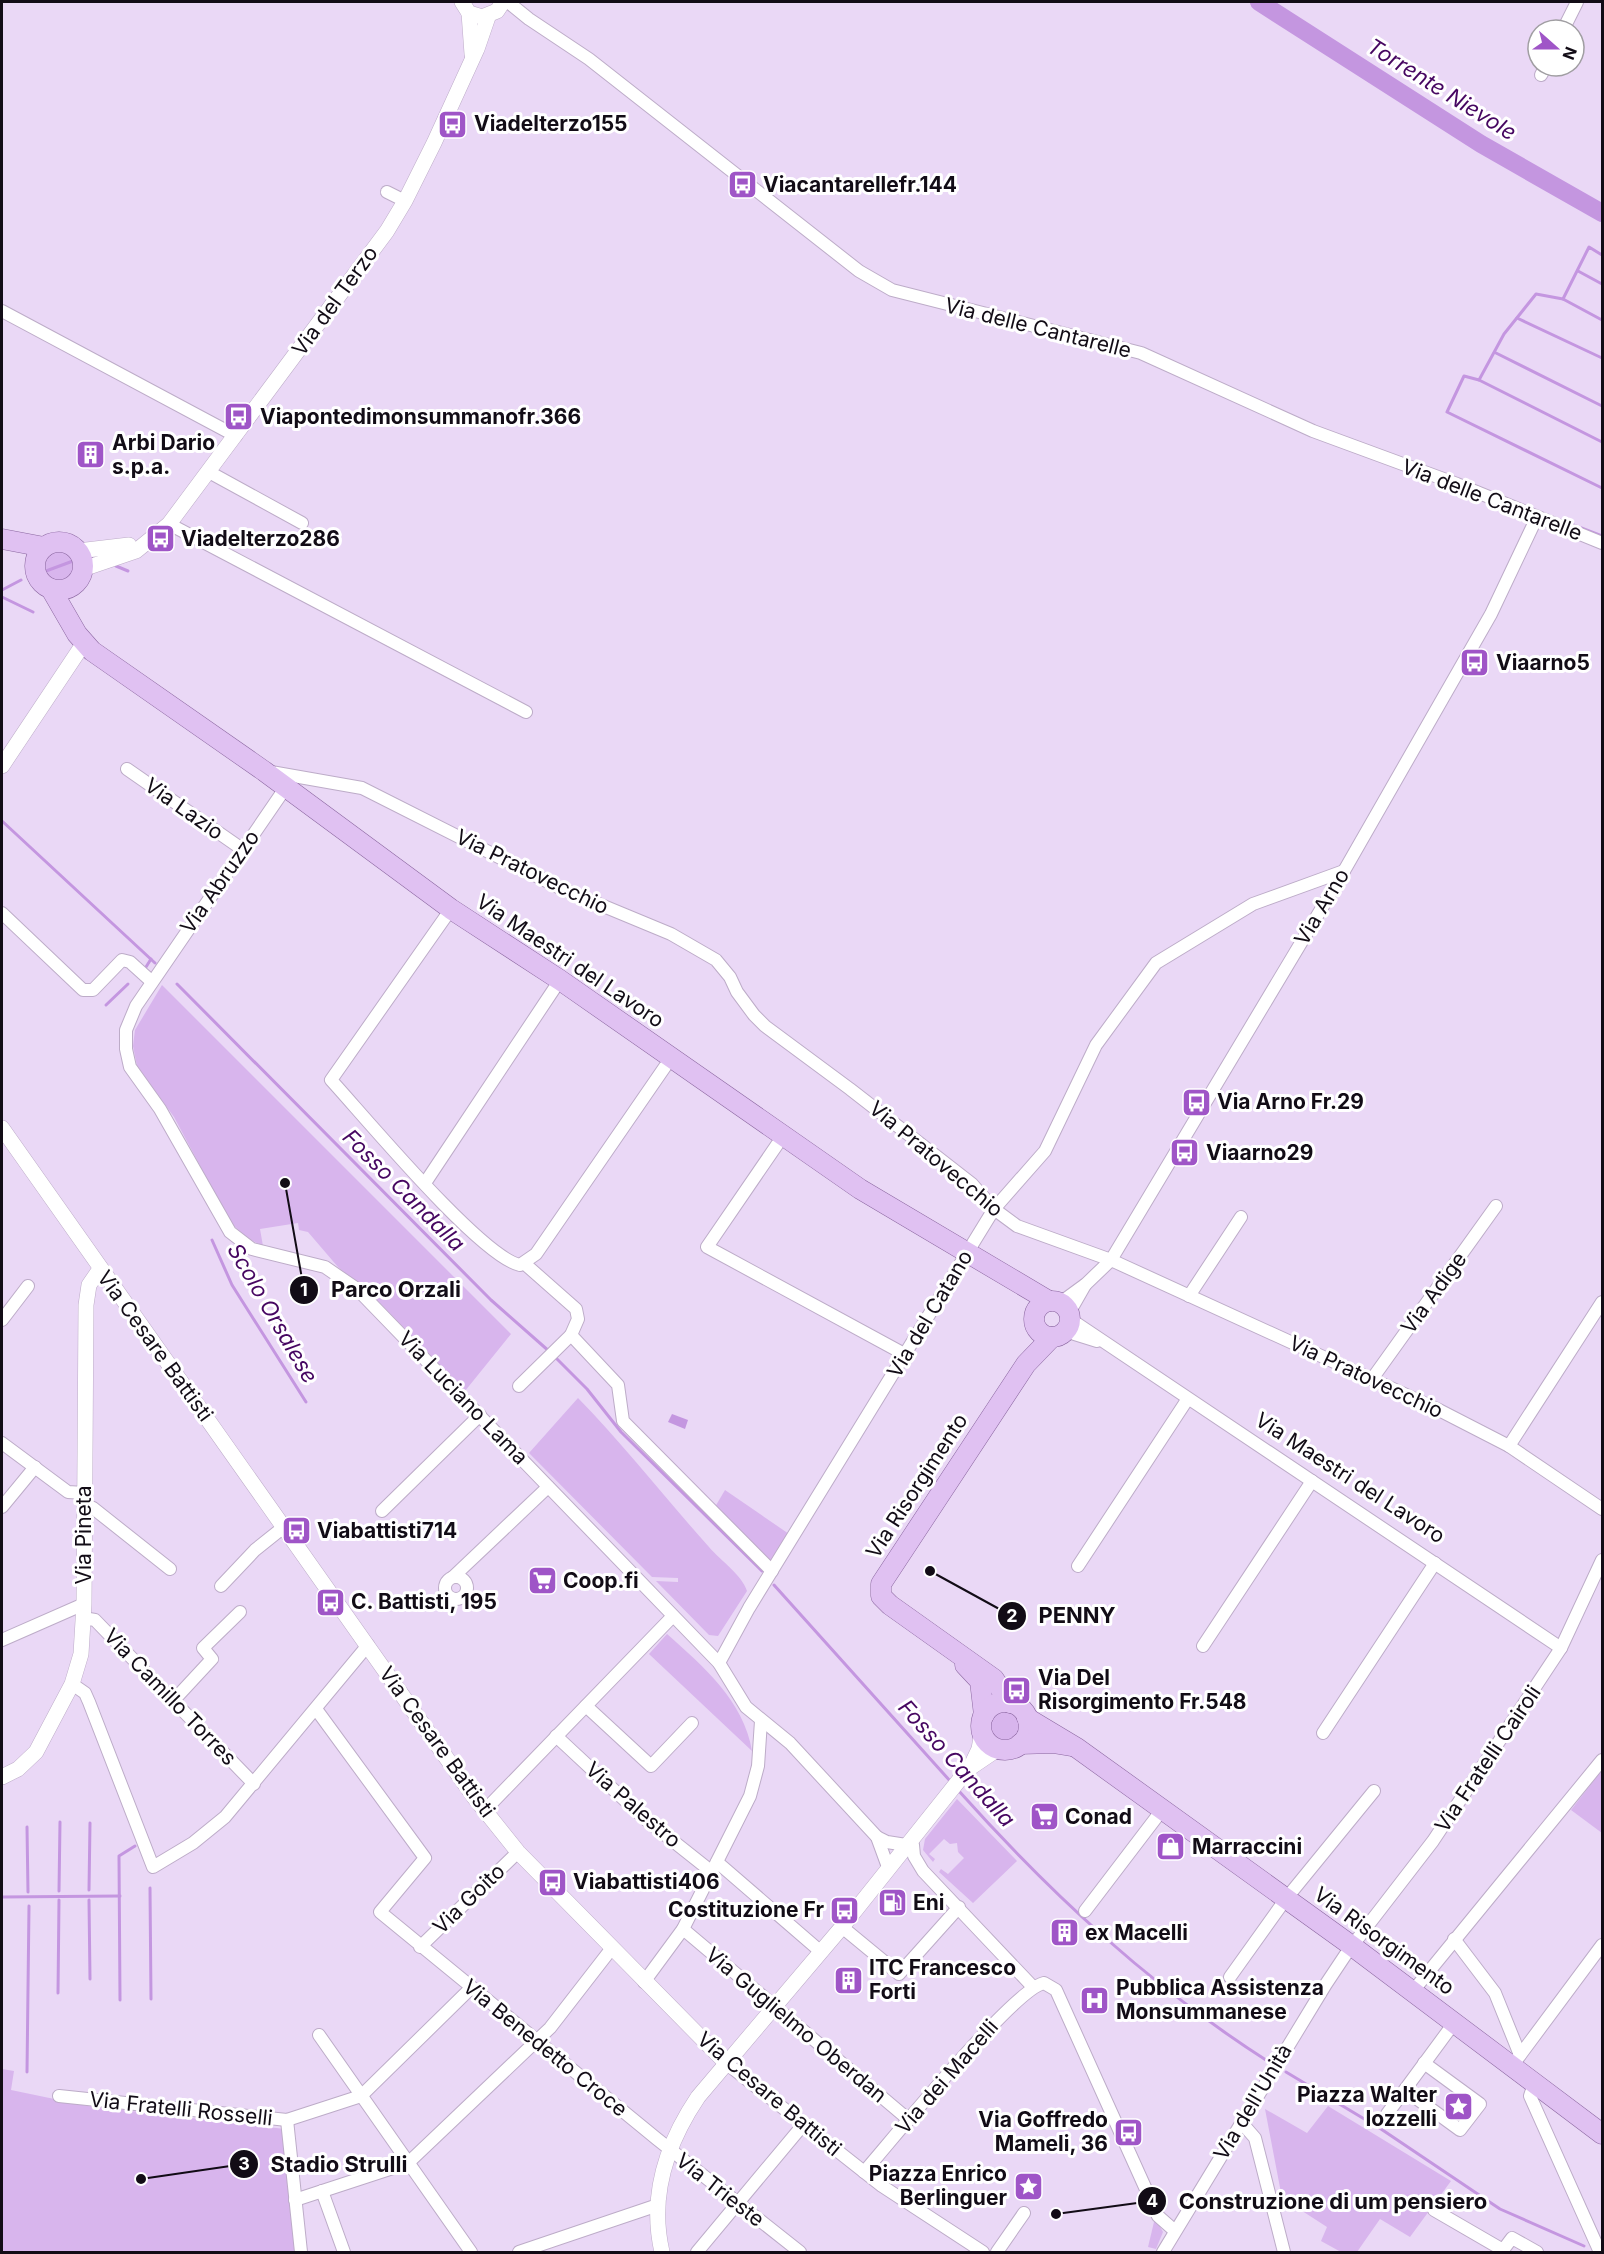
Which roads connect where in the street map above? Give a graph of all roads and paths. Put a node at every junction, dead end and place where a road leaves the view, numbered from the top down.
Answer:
1 (1577, 2) edge
2 (466, 7) edge
3 (505, 7) edge
4 (1569, 18) edge
5 (529, 19) junction
6 (472, 60) junction
7 (387, 192) dead end
8 (405, 201) junction
9 (2, 311) edge
10 (236, 436) junction
11 (209, 472) junction
12 (1537, 517) junction
13 (302, 523) dead end
14 (169, 524) junction
15 (2, 539) edge
16 (1602, 543) edge
17 (39, 555) junction
18 (79, 568) junction
19 (51, 589) junction
20 (84, 643) junction
21 (111, 664) junction
22 (526, 712) dead end
23 (2, 766) edge
24 (127, 769) dead end
25 (264, 771) junction
26 (286, 787) junction
27 (242, 849) junction
28 (1344, 871) junction
29 (451, 909) junction
30 (2, 913) edge
31 (153, 979) junction
32 (560, 980) junction
33 (671, 1059) junction
34 (2, 1128) edge
35 (783, 1136) junction
36 (425, 1183) junction
37 (1496, 1206) dead end
38 (994, 1209) junction
39 (1240, 1217) dead end
40 (968, 1252) junction
41 (1111, 1260) junction
42 (525, 1264) junction
43 (100, 1269) junction
44 (28, 1286) dead end
45 (1189, 1296) junction
46 (1602, 1302) edge
47 (1055, 1318) junction
48 (2, 1320) edge
49 (569, 1337) junction
50 (906, 1355) junction
51 (1372, 1379) junction
52 (519, 1386) dead end
53 (1187, 1400) junction
54 (480, 1415) junction
55 (2, 1443) edge
56 (1509, 1446) junction
57 (35, 1467) junction
58 (1311, 1481) junction
59 (548, 1487) junction
60 (84, 1499) junction
61 (2, 1507) edge
62 (1602, 1509) edge
63 (382, 1511) dead end
64 (285, 1526) junction
65 (1602, 1560) edge
66 (1435, 1563) junction
67 (1078, 1566) dead end
68 (170, 1569) dead end
69 (772, 1570) junction
70 (453, 1577) dead end
71 (221, 1586) dead end
72 (240, 1612) dead end
73 (61, 1614) junction
74 (673, 1616) junction
75 (83, 1617) junction
76 (2, 1640) edge
77 (368, 1645) junction
78 (1203, 1646) dead end
79 (948, 1648) junction
80 (1561, 1648) junction
81 (719, 1663) junction
82 (72, 1684) junction
83 (174, 1700) junction
84 (1010, 1703) junction
85 (586, 1706) junction
86 (316, 1709) junction
87 (1027, 1718) junction
88 (761, 1721) junction
89 (983, 1723) junction
90 (692, 1724) dead end
91 (1323, 1733) dead end
92 (556, 1736) junction
93 (1020, 1744) junction
94 (1077, 1748) junction
95 (998, 1749) junction
96 (1602, 1760) edge
97 (970, 1768) junction
98 (2, 1777) edge
99 (254, 1784) junction
100 (1374, 1791) dead end
101 (485, 1810) junction
102 (1162, 1810) junction
103 (877, 1837) junction
104 (910, 1845) junction
105 (518, 1852) junction
106 (715, 1867) junction
107 (888, 1867) junction
108 (863, 1900) junction
109 (1290, 1904) junction
110 (959, 1907) junction
111 (1085, 1911) dead end
112 (842, 1927) junction
113 (684, 1929) junction
114 (1454, 1939) junction
115 (1602, 1945) edge
116 (420, 1947) junction
117 (612, 1948) junction
118 (1349, 1950) junction
119 (820, 1951) junction
120 (1230, 1977) dead end
121 (644, 1982) junction
122 (1034, 1987) junction
123 (471, 1988) junction
124 (1413, 1991) junction
125 (773, 2006) junction
126 (1447, 2018) junction
127 (319, 2035) dead end
128 (537, 2041) junction
129 (1516, 2061) junction
130 (726, 2063) junction
131 (1424, 2063) junction
132 (1534, 2084) junction
133 (1405, 2090) junction
134 (59, 2096) dead end
135 (362, 2096) junction
136 (1387, 2114) dead end
137 (287, 2120) junction
138 (909, 2120) junction
139 (1241, 2122) junction
140 (803, 2125) junction
141 (1602, 2134) edge
142 (669, 2149) junction
143 (408, 2163) junction
144 (864, 2172) junction
145 (322, 2191) junction
146 (296, 2200) junction
147 (658, 2205) junction
148 (739, 2205) junction
149 (1434, 2210) dead end
150 (1024, 2213) dead end
151 (1175, 2231) junction
152 (1597, 2250) edge
153 (301, 2253) edge
154 (344, 2253) edge
155 (471, 2253) edge
156 (519, 2253) edge
157 (662, 2253) edge
158 (697, 2253) edge
159 (800, 2253) edge
160 (983, 2253) edge
161 (997, 2253) edge
162 (1163, 2253) edge
163 (1284, 2253) edge
164 (1537, 2253) edge

1 - 4 street
2 - 3 street
2 - 6 street
3 - 5 street, Via delle Cantarelle
3 - 5 street, Via delle Cantarelle
3 - 6 street, Via del Terzo
5 - 12 street, Via delle Cantarelle
6 - 8 street, Via del Terzo
7 - 8 street
8 - 10 street, Via del Terzo
9 - 10 street
10 - 11 street, Via del Terzo
11 - 13 street
11 - 14 street, Via del Terzo
12 - 16 street, Via delle Cantarelle
12 - 28 street, Via Arno
14 - 18 street, Via del Terzo
14 - 22 street
15 - 17 main road
17 - 18 main road
17 - 19 main road
18 - 19 main road
18 - 21 main road
19 - 20 main road
20 - 21 main road, Via Maestri del Lavoro
20 - 23 street
21 - 25 main road, Via Maestri del Lavoro
24 - 27 street, Via Lazio
25 - 26 main road, Via Maestri del Lavoro
25 - 38 street, Via Pratovecchio
26 - 27 street, Via Abruzzo
26 - 29 main road, Via Maestri del Lavoro
27 - 31 street, Via Abruzzo
28 - 38 street, Via del Catano
28 - 41 street, Via Arno
29 - 32 main road, Via Maestri del Lavoro
29 - 36 street
30 - 31 street
31 - 54 street, Via Luciano Lama
32 - 33 main road, Via Maestri del Lavoro
32 - 36 street
33 - 35 main road, Via Maestri del Lavoro
33 - 42 street
34 - 43 street, Via Cesare Battisti
35 - 40 main road, Via Maestri del Lavoro
35 - 50 street
36 - 42 street
37 - 51 street, Via Adige
38 - 40 street, Via del Catano
38 - 41 street, Via Pratovecchio
39 - 45 street
40 - 47 main road, Via Maestri del Lavoro
40 - 50 street, Via del Catano
41 - 45 street, Via Pratovecchio
41 - 47 street, Via Arno
42 - 49 street
43 - 60 street, Via Pineta
43 - 64 street, Via Cesare Battisti
44 - 48 street
45 - 51 street, Via Pratovecchio
46 - 56 street
47 - 53 street, Via Maestri del Lavoro
47 - 79 main road, Via Risorgimento
49 - 52 street
49 - 69 street
50 - 69 street, Via del Catano
51 - 56 street, Via Pratovecchio
53 - 58 street, Via Maestri del Lavoro
53 - 67 street
54 - 59 street, Via Luciano Lama
54 - 63 street
55 - 57 street
56 - 62 street, Via Pratovecchio
57 - 60 street
57 - 61 street
58 - 66 street, Via Maestri del Lavoro
58 - 78 street
59 - 70 street
59 - 74 street, Via Luciano Lama
60 - 68 street
60 - 75 street, Via Pineta
64 - 71 street
64 - 77 street, Via Cesare Battisti
65 - 80 street, Via Fratelli Cairoli
66 - 80 street, Via Maestri del Lavoro
66 - 91 street
69 - 81 street, Via del Catano
72 - 83 street
73 - 75 street
73 - 75 street, Via Camillo Torres
73 - 76 street
74 - 81 street, Via Luciano Lama
74 - 85 street
75 - 82 street, Via Pineta
75 - 83 street, Via Camillo Torres
77 - 86 street
77 - 101 street, Via Cesare Battisti
79 - 84 main road, Via Risorgimento
79 - 89 main road, Via Risorgimento
80 - 118 street, Via Fratelli Cairoli
81 - 88 street
82 - 98 street, Via Pineta
82 - 99 street
83 - 99 street, Via Camillo Torres
84 - 87 main road, Via Risorgimento
84 - 89 main road
85 - 90 street
85 - 92 street
86 - 99 street
86 - 116 street, Via Benedetto Croce
87 - 93 main road
87 - 94 main road, Via Risorgimento
88 - 103 street
88 - 106 street
89 - 95 main road
89 - 97 street
92 - 101 street
92 - 106 street, Via Palestro
93 - 94 main road, Via Risorgimento
93 - 95 main road, Via Risorgimento
94 - 102 main road, Via Risorgimento
95 - 97 street
96 - 114 street
97 - 104 street
100 - 109 street
101 - 105 street, Via Cesare Battisti
102 - 109 main road, Via Risorgimento
102 - 111 street
103 - 104 street
103 - 107 street
104 - 107 street
104 - 108 street
104 - 110 street
105 - 116 street, Via Goito
105 - 117 street, Via Cesare Battisti
106 - 113 street
106 - 119 street
107 - 108 street
108 - 112 street
109 - 118 main road, Via Risorgimento
109 - 120 street
110 - 112 street
110 - 122 street
112 - 119 street
113 - 121 street
113 - 125 street, Via Guglielmo Oberdan
114 - 124 street
114 - 129 street
115 - 129 street
116 - 123 street, Via Benedetto Croce
117 - 121 street, Via Cesare Battisti
117 - 128 street
118 - 124 main road, Via Risorgimento
118 - 126 main road
118 - 139 street, Via dell'Unità
119 - 125 street
121 - 130 street, Via Cesare Battisti
122 - 138 street, Via dei Macelli
122 - 151 street
123 - 128 street, Via Benedetto Croce
123 - 135 street, Via Fratelli Rosselli
124 - 126 main road, Via Risorgimento
125 - 130 street
125 - 138 street, Via Guglielmo Oberdan
126 - 129 main road, Via Risorgimento
126 - 131 street
127 - 135 street
128 - 142 street, Via Benedetto Croce
128 - 143 street
129 - 132 main road, Via Risorgimento
130 - 140 street, Via Cesare Battisti
130 - 142 street
131 - 133 street
131 - 133 street
132 - 141 main road, Via Risorgimento
132 - 152 street
133 - 136 street
134 - 137 street, Via Fratelli Rosselli
135 - 137 street, Via Fratelli Rosselli
135 - 143 street
137 - 146 street
138 - 144 street, Via dei Macelli
139 - 151 street, Via dell'Unità
139 - 163 street
140 - 144 street, Via Cesare Battisti
140 - 148 street
142 - 147 street
142 - 148 street, Via Trieste
143 - 145 street
143 - 155 street
144 - 160 street, Via Cesare Battisti
145 - 146 street
145 - 154 street
146 - 153 street
147 - 156 street
147 - 157 street
148 - 158 street
148 - 159 street, Via Trieste
149 - 164 street
150 - 161 street
151 - 162 street, Via dell'Unità

